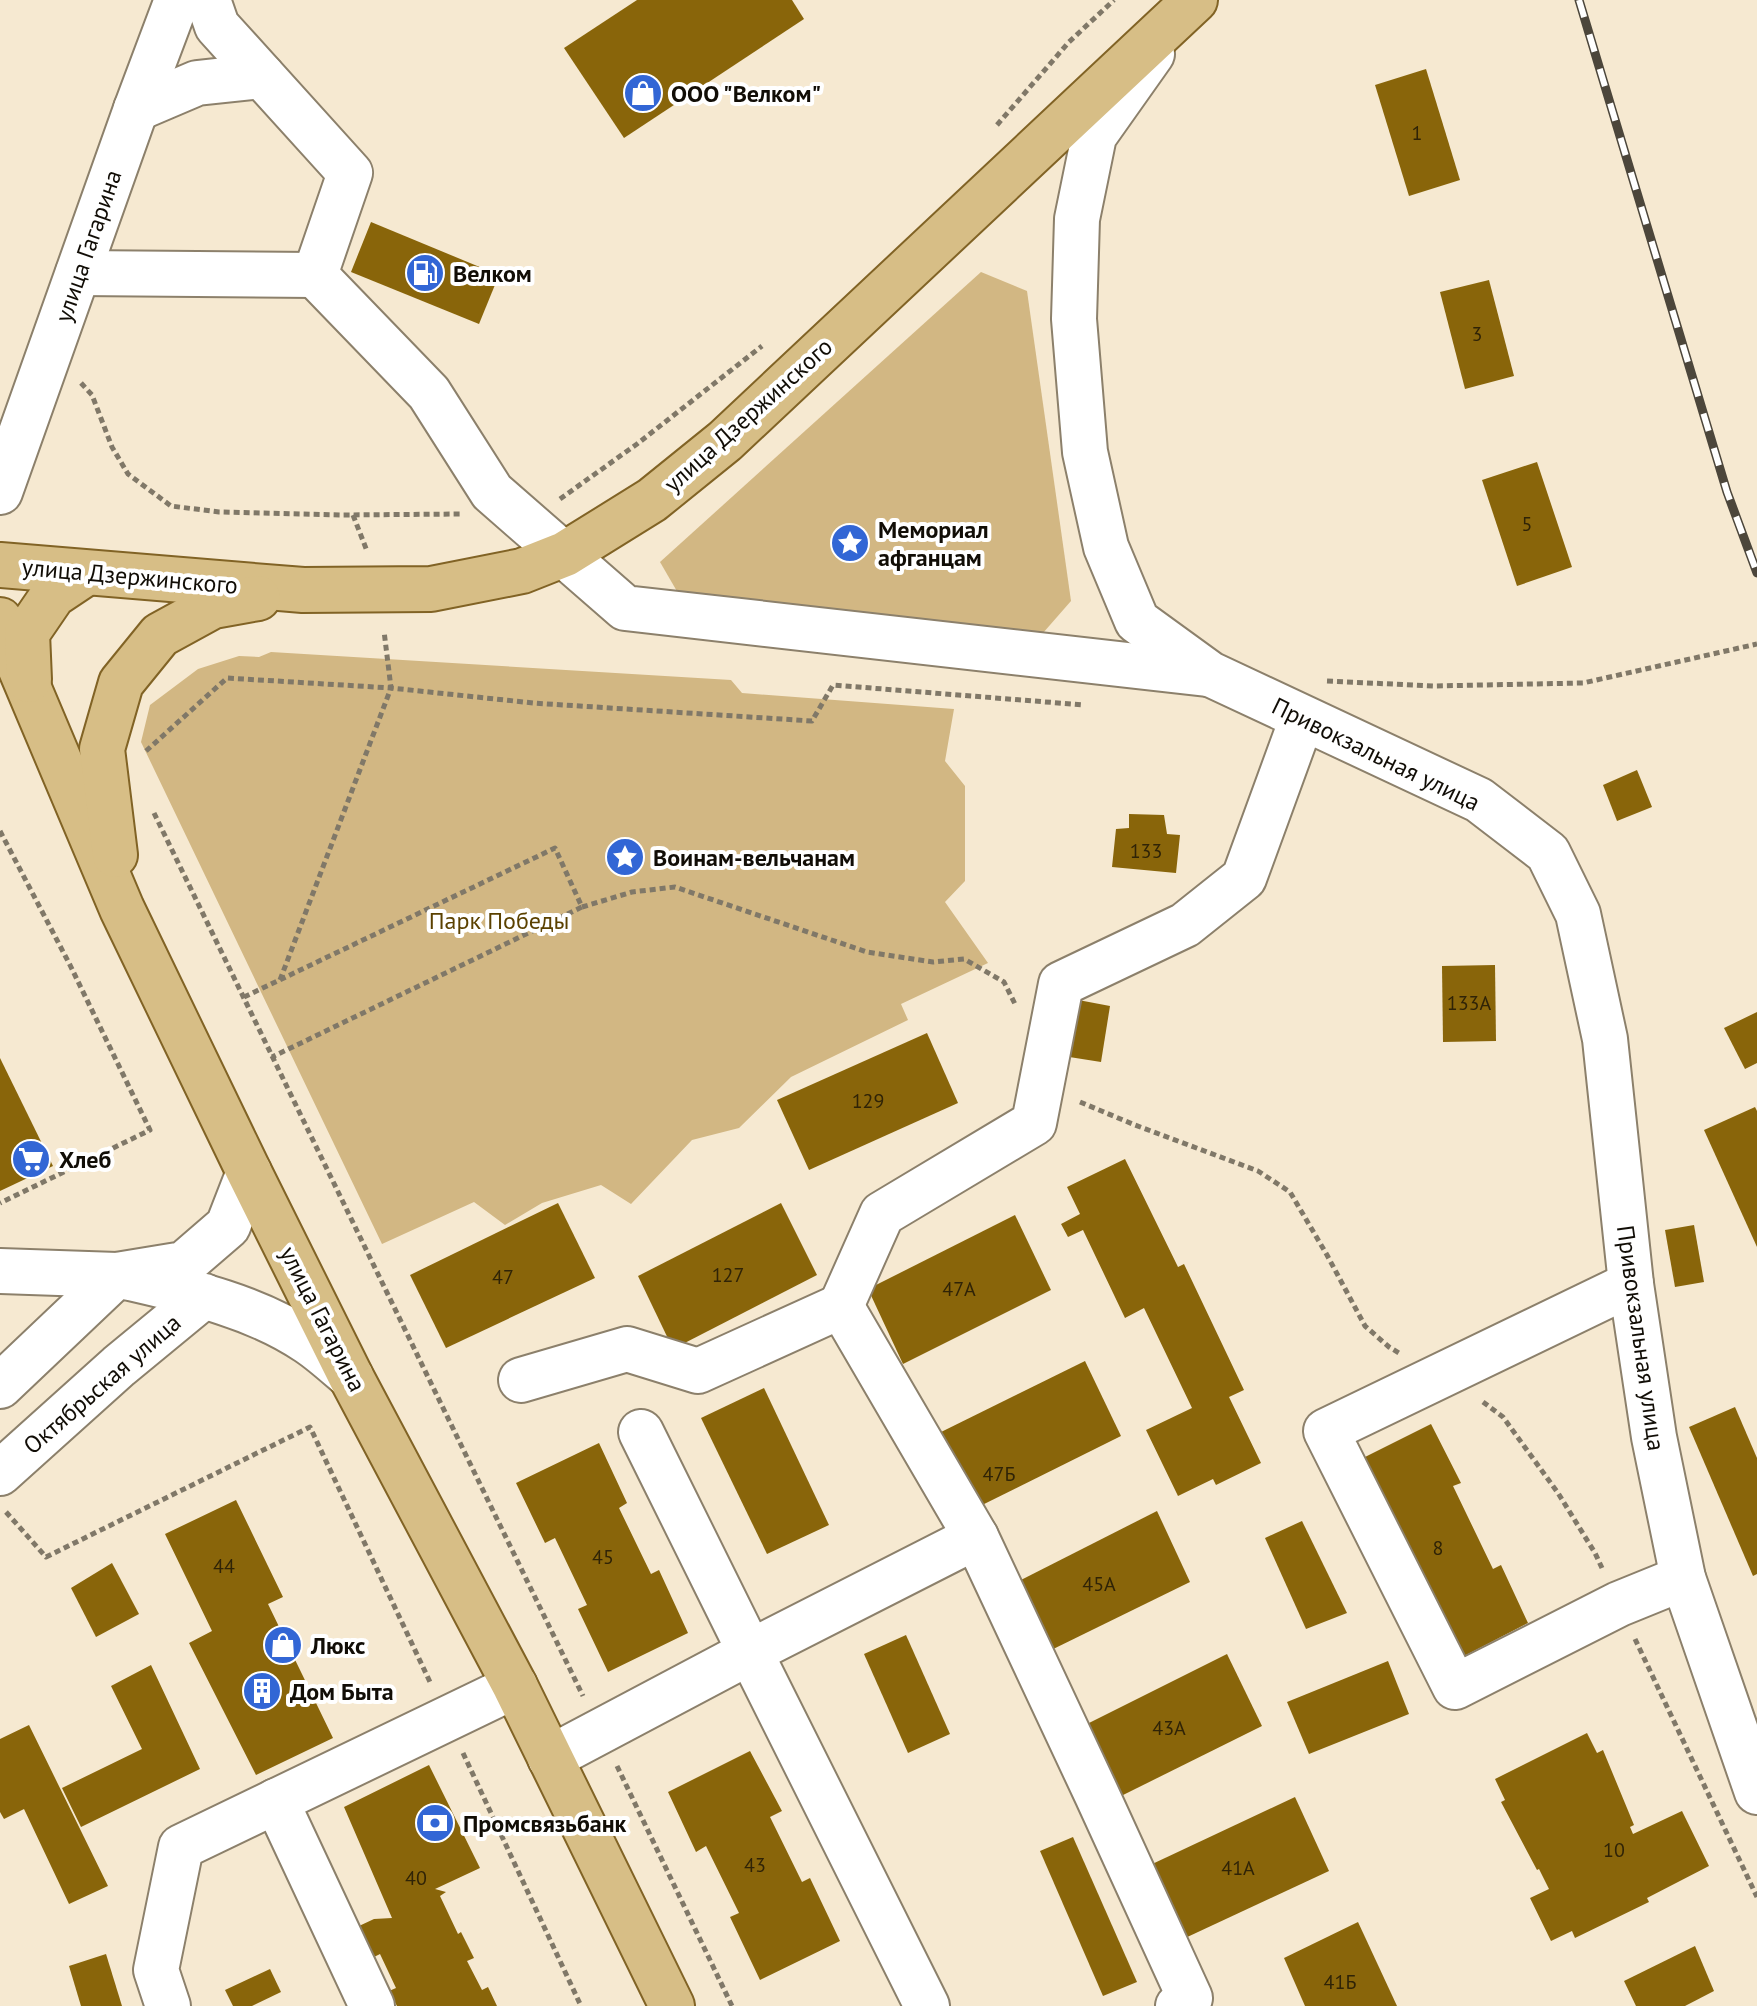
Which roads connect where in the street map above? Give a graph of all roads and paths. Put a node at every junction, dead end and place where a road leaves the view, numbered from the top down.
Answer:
1 (177, 0) edge
2 (208, 0) edge
3 (1114, 0) edge
4 (1185, 3) edge
5 (262, 76) junction
6 (136, 109) junction
7 (996, 126) dead end
8 (78, 273) junction
9 (315, 275) junction
10 (769, 340) dead end
11 (37, 389) junction
12 (0, 492) edge
13 (516, 512) junction
14 (353, 515) junction
15 (565, 554) junction
16 (0, 565) edge
17 (86, 573) junction
18 (303, 590) junction
19 (379, 591) junction
20 (0, 620) edge
21 (1757, 644) edge
22 (1210, 674) junction
23 (1324, 681) dead end
24 (391, 688) junction
25 (14, 692) edge
26 (1095, 706) dead end
27 (1302, 719) junction
28 (141, 755) dead end
29 (150, 806) dead end
30 (0, 831) edge
31 (582, 907) junction
32 (122, 909) junction
33 (279, 981) junction
34 (244, 997) junction
35 (1016, 1007) dead end
36 (272, 1057) junction
37 (1046, 1059) junction
38 (249, 1172) junction
39 (0, 1203) edge
40 (0, 1271) edge
41 (117, 1275) junction
42 (1631, 1284) junction
43 (204, 1296) junction
44 (841, 1306) junction
45 (1441, 1376) junction
46 (351, 1377) junction
47 (521, 1380) dead end
48 (0, 1386) edge
49 (641, 1432) dead end
50 (0, 1473) edge
51 (0, 1506) edge
52 (976, 1537) junction
53 (1683, 1578) junction
54 (1619, 1604) junction
55 (750, 1652) junction
56 (515, 1686) junction
57 (447, 1720) junction
58 (600, 1731) junction
59 (550, 1758) junction
60 (1757, 1792) edge
61 (276, 1801) junction
62 (1757, 1897) edge
63 (1189, 2003) edge
64 (168, 2006) edge
65 (372, 2006) edge
66 (581, 2006) edge
67 (672, 2006) edge
68 (732, 2006) edge
69 (927, 2006) edge

1 - 6 street, улица Гагарина
2 - 5 street
3 - 7 path
4 - 15 main road, улица Дзержинского
4 - 22 street, Привокзальная улица
5 - 6 street
5 - 9 street
6 - 8 street, улица Гагарина
8 - 9 street
8 - 11 street, улица Гагарина
9 - 13 street
10 - 13 path
11 - 12 street, улица Гагарина
11 - 14 path
13 - 14 path
13 - 15 street
14 - 19 path
15 - 19 main road, улица Дзержинского
15 - 22 street
16 - 17 main road, улица Дзержинского
17 - 18 main road, улица Дзержинского
17 - 25 main road
18 - 19 main road, улица Дзержинского
18 - 32 main road
19 - 24 path
20 - 25 main road, улица Гагарина
21 - 23 path
22 - 27 street, Привокзальная улица
24 - 26 path
24 - 28 path
24 - 33 path
25 - 32 main road, улица Гагарина
27 - 37 street
27 - 42 street, Привокзальная улица
29 - 34 path
30 - 39 path
31 - 33 path
31 - 35 path
31 - 36 path
32 - 38 main road, улица Гагарина
33 - 34 path
34 - 36 path
36 - 58 path
37 - 44 street
37 - 45 path
38 - 41 street
38 - 46 main road, улица Гагарина
40 - 41 street
41 - 43 street
41 - 48 street
42 - 45 street
42 - 53 street, Привокзальная улица
43 - 46 street
43 - 50 street, Октябрьская улица
44 - 47 street
44 - 52 street
45 - 54 path
45 - 54 street
46 - 56 main road, улица Гагарина
49 - 55 street
51 - 57 path
52 - 55 street
52 - 63 street
53 - 54 street
53 - 60 street, Привокзальная улица
54 - 62 path
55 - 58 street
55 - 69 street
56 - 57 street
56 - 59 main road, улица Гагарина
57 - 61 street
57 - 66 path
58 - 59 street
58 - 68 path
59 - 67 main road, улица Гагарина
61 - 64 street
61 - 65 street

